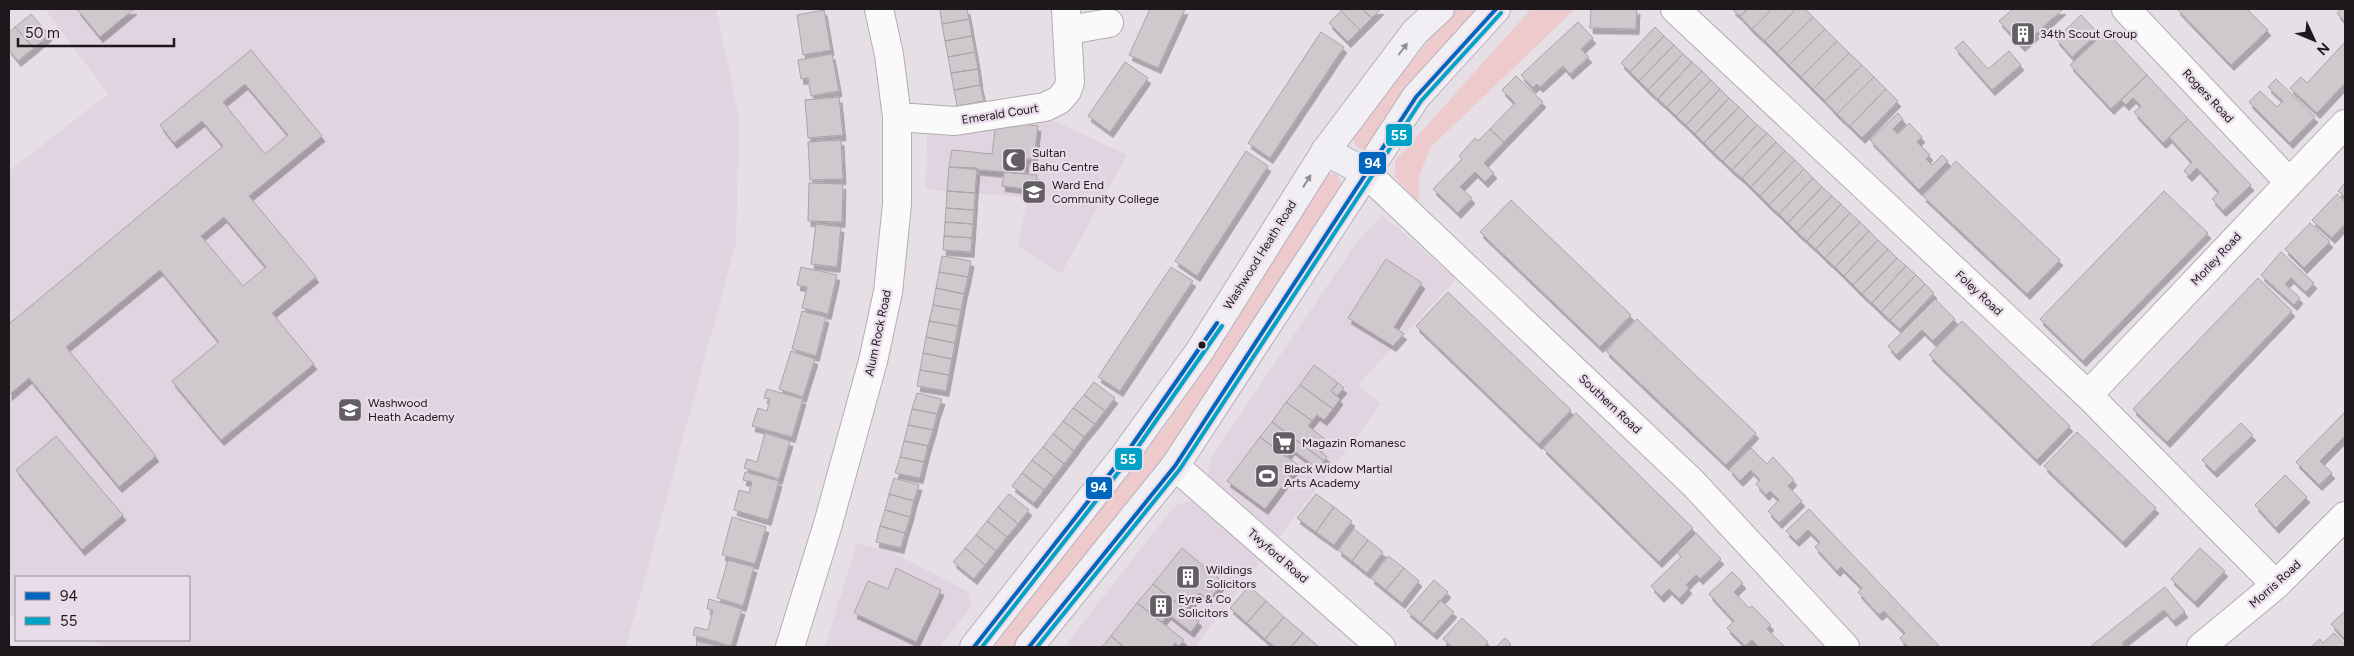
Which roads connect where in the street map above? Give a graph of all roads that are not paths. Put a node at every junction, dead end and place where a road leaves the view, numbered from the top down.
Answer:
1 (879, 9) edge
2 (1440, 9) edge
3 (1496, 9) edge
4 (1675, 9) edge
5 (2126, 9) edge
6 (1068, 19) edge
7 (1110, 22) dead end
8 (896, 117) junction
9 (2345, 124) edge
10 (1325, 151) junction
11 (1365, 172) junction
12 (2289, 182) junction
13 (2088, 395) junction
14 (1175, 466) junction
15 (2345, 516) edge
16 (2276, 585) junction
17 (790, 647) edge
18 (974, 647) edge
19 (1029, 647) edge
20 (1381, 647) edge
21 (1844, 647) edge
22 (2201, 647) edge

1 - 8 street, Alum Rock Road
10 -> 2 main road, Washwood Heath Road
3 - 11 main road
4 - 13 street, Foley Road
5 - 12 street, Rogers Road
6 - 7 street, Emerald Court
6 - 8 street, Emerald Court
8 - 17 street, Alum Rock Road
9 - 12 street, Morley Road
10 - 11 main road
18 -> 10 main road, Washwood Heath Road
11 - 14 main road
11 - 21 street, Southern Road
12 - 13 street, Morley Road
13 - 16 street, Foley Road
14 - 19 main road
14 - 20 street, Twyford Road
15 - 16 street, Morris Road
16 - 22 street, Morris Road

